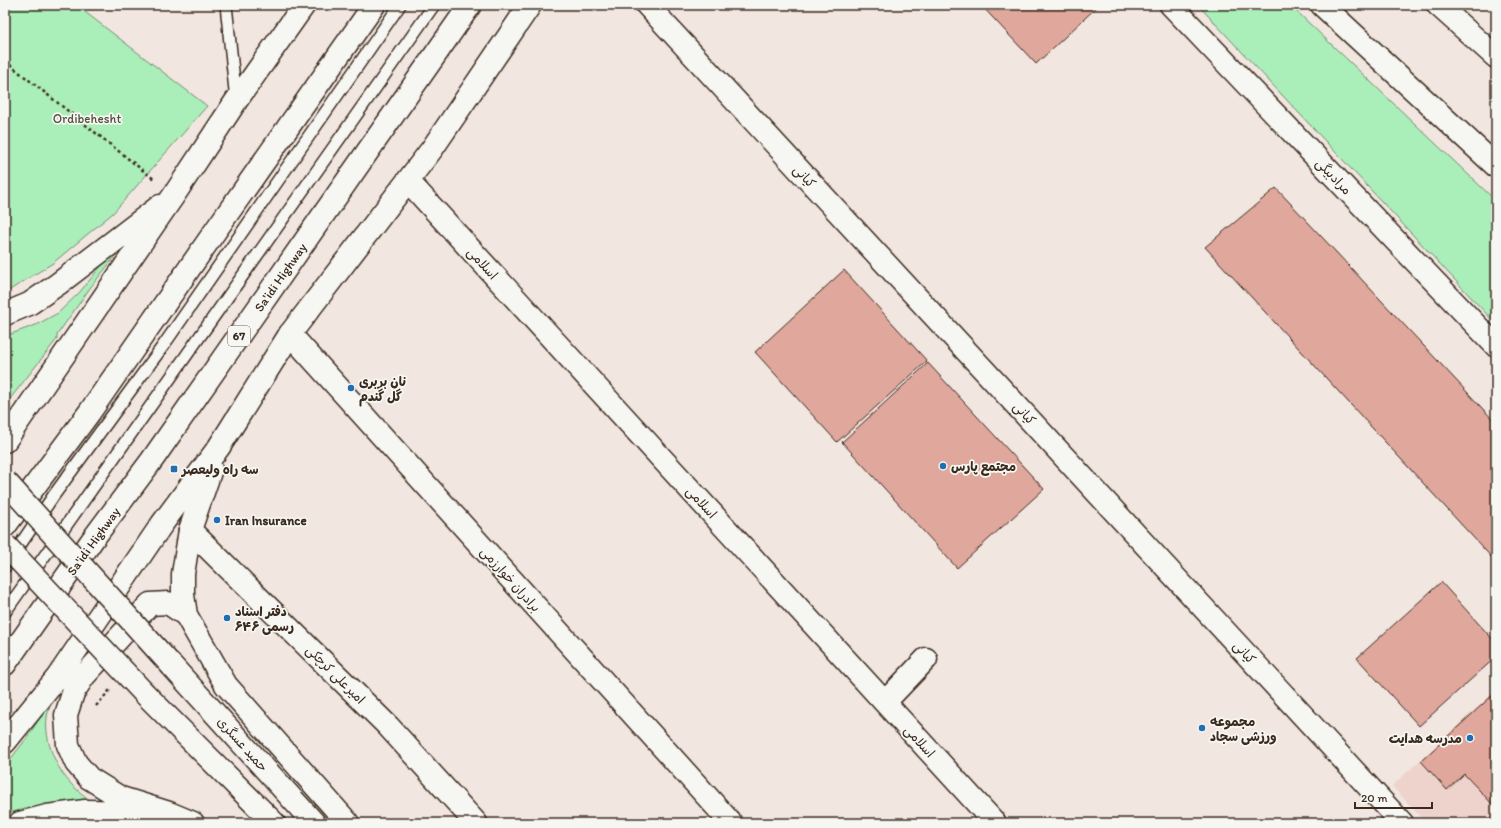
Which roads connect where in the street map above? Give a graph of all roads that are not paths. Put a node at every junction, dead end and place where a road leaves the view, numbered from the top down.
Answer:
1 (226, 5) edge
2 (304, 5) edge
3 (374, 5) edge
4 (400, 5) edge
5 (434, 5) edge
6 (470, 5) edge
7 (530, 5) edge
8 (647, 5) edge
9 (1171, 5) edge
10 (1322, 5) edge
11 (1438, 5) edge
12 (1496, 57) edge
13 (236, 101) junction
14 (1496, 166) edge
15 (408, 181) junction
16 (174, 195) junction
17 (5, 314) edge
18 (290, 334) junction
19 (1496, 346) edge
20 (5, 441) edge
21 (219, 448) junction
22 (5, 481) edge
23 (5, 526) edge
24 (190, 530) junction
25 (5, 545) edge
26 (5, 567) edge
27 (5, 612) edge
28 (186, 615) junction
29 (926, 659) dead end
30 (5, 664) edge
31 (885, 702) junction
32 (5, 742) edge
33 (169, 813) junction
34 (20, 823) edge
35 (193, 823) edge
36 (274, 823) edge
37 (314, 823) edge
38 (348, 823) edge
39 (476, 823) edge
40 (731, 823) edge
41 (995, 823) edge
42 (1402, 823) edge

1 - 13 lane
2 - 13 main road
3 - 23 main road
4 - 26 lane
5 - 27 lane
6 - 30 main road, Sa'idi Highway / 67
7 - 15 main road
8 - 42 main road, کیانی
9 - 19 main road, مرادبیگی
10 - 14 main road
11 - 12 main road
13 - 16 main road
15 - 18 main road
15 - 31 main road, اسلامی
16 - 17 main road
16 - 20 main road
18 - 21 main road
18 - 40 main road, برادران خوارزمی
21 - 24 main road
21 - 32 main road
22 - 37 main road, حمید عسگری, bridge
24 - 28 main road
24 - 39 main road, امیرعلی کرچکی
25 - 36 main road, bridge
28 - 33 main road
28 - 38 main road
29 - 31 main road
31 - 41 main road, اسلامی
33 - 34 main road
33 - 35 main road

